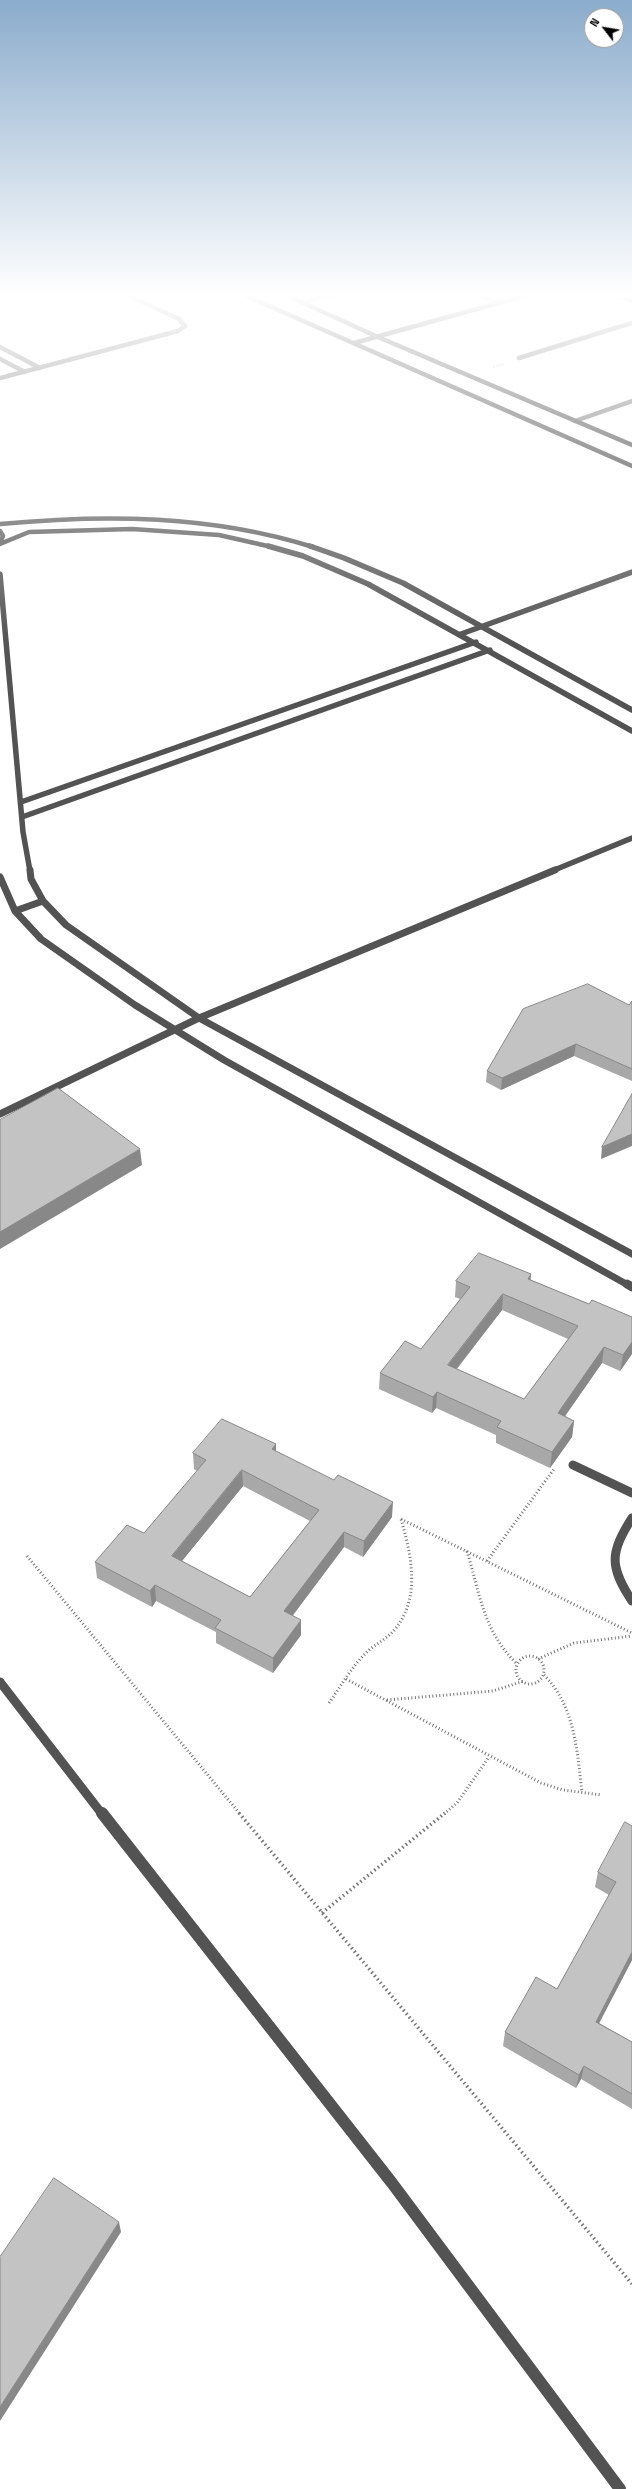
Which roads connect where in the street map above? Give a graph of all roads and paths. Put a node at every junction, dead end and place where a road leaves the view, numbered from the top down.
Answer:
1 (506, 410) edge
2 (550, 410) edge
3 (606, 410) edge
4 (575, 421) junction
5 (632, 445) edge
6 (632, 466) edge
7 (0, 524) edge
8 (0, 531) edge
9 (0, 543) edge
10 (632, 572) edge
11 (0, 574) edge
12 (480, 627) junction
13 (461, 634) junction
14 (476, 642) junction
15 (490, 650) junction
16 (632, 710) edge
17 (632, 731) edge
18 (21, 802) junction
19 (22, 816) junction
20 (632, 838) edge
21 (0, 877) edge
22 (43, 901) junction
23 (14, 911) junction
24 (199, 1018) junction
25 (174, 1030) junction
26 (0, 1114) edge
27 (632, 1254) edge
28 (632, 1287) edge
29 (573, 1465) dead end
30 (554, 1469) edge
31 (632, 1493) edge
32 (632, 1518) edge
33 (467, 1551) junction
34 (27, 1556) dead end
35 (487, 1561) junction
36 (632, 1601) edge
37 (632, 1633) edge
38 (632, 1636) edge
39 (538, 1659) junction
40 (516, 1663) junction
41 (544, 1675) junction
42 (346, 1679) junction
43 (524, 1681) junction
44 (0, 1682) edge
45 (385, 1700) junction
46 (329, 1703) dead end
47 (489, 1757) junction
48 (582, 1792) junction
49 (602, 1795) dead end
50 (322, 1913) junction
51 (632, 2284) edge
52 (620, 2489) edge

1 - 6 main road
2 - 4 main road
3 - 4 street
4 - 5 main road
7 - 12 street
8 - 9 street
9 - 13 street
10 - 12 street
11 - 18 street
12 - 13 street
12 - 16 street
13 - 14 street
14 - 15 street
14 - 18 street
15 - 17 street
15 - 19 street
18 - 19 street
19 - 22 street
20 - 24 street
21 - 23 street
22 - 23 street
22 - 24 street
23 - 25 street
24 - 25 street
24 - 27 street
25 - 26 street
25 - 28 street
29 - 31 street
30 - 35 path
32 - 36 street
33 - 35 path
33 - 40 path
33 - 42 path
34 - 50 path
35 - 37 path
38 - 39 path
39 - 40 path
39 - 41 path
40 - 43 path
41 - 43 path
41 - 48 path
42 - 45 path
42 - 46 path
43 - 45 path
44 - 52 street
45 - 47 path
47 - 48 path
47 - 50 path
48 - 49 path
50 - 51 path

